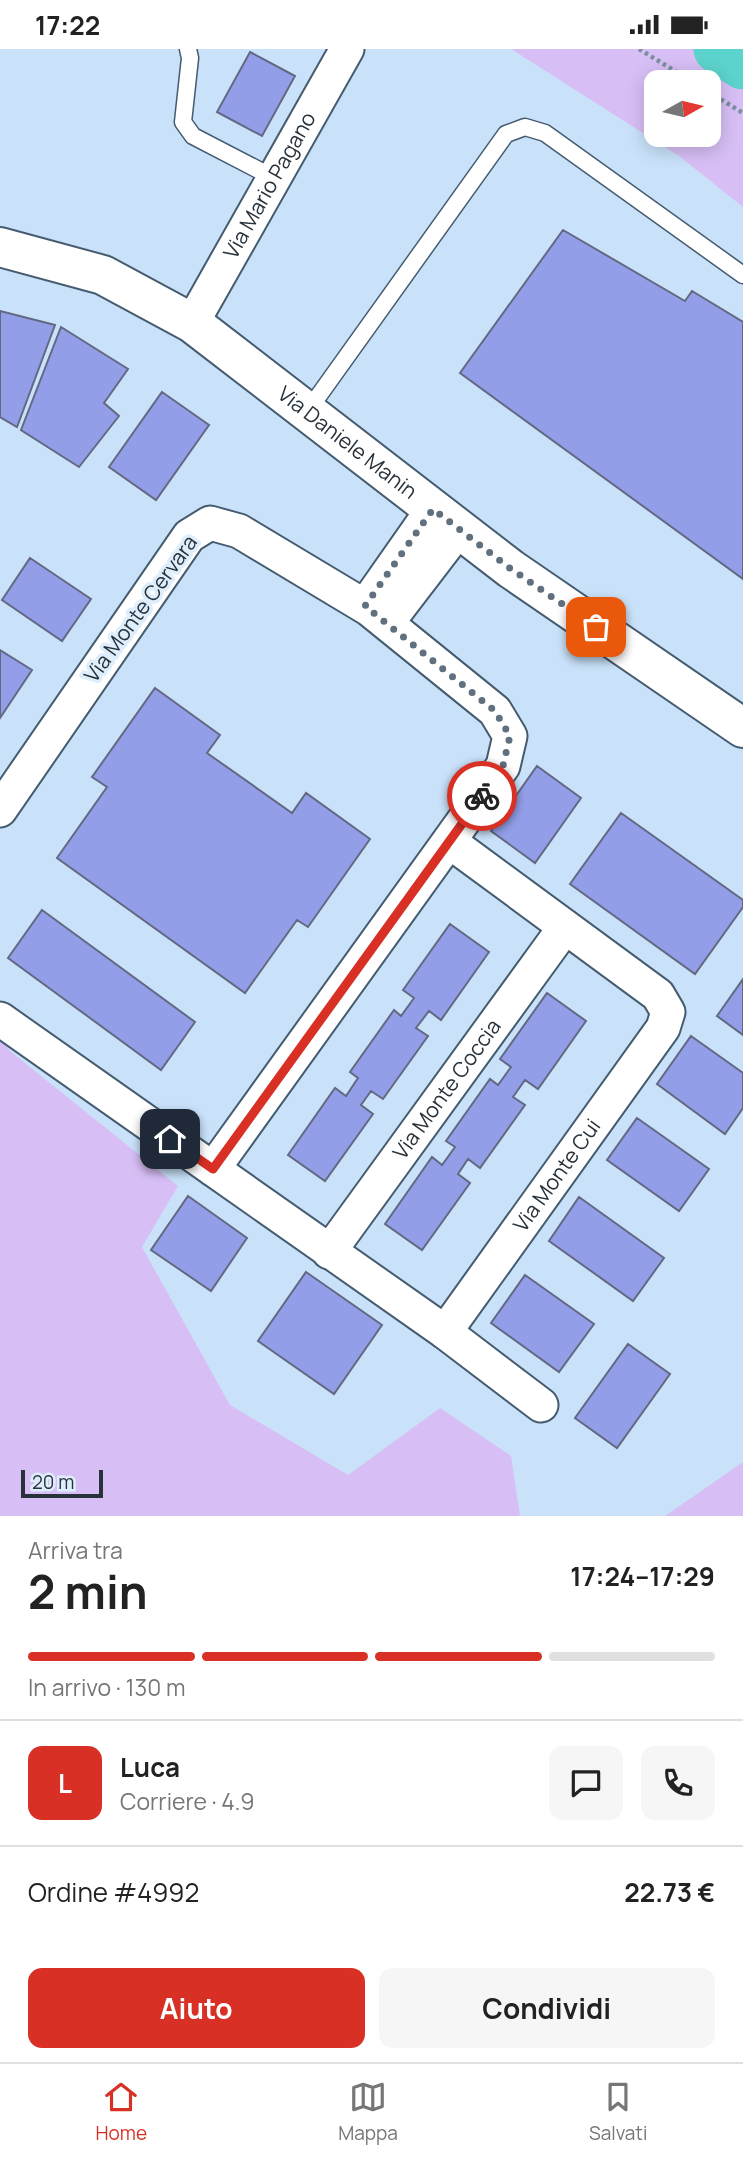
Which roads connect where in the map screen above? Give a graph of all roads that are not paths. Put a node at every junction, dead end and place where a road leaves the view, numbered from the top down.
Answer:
1 (188, 49) edge
2 (347, 49) edge
3 (274, 178) junction
4 (0, 247) edge
5 (743, 275) edge
6 (192, 323) junction
7 (307, 412) junction
8 (446, 519) junction
9 (376, 614) junction
10 (743, 728) edge
11 (0, 810) edge
12 (450, 842) junction
13 (565, 927) junction
14 (0, 1019) edge
15 (213, 1169) junction
16 (328, 1252) junction
17 (445, 1332) junction
18 (541, 1405) dead end

1 - 3 lane
2 - 3 street, Via Mario Pagano
3 - 6 street, Via Mario Pagano
4 - 6 main road, Via Daniele Manin
5 - 7 lane
6 - 7 main road, Via Daniele Manin
7 - 8 main road, Via Daniele Manin
8 - 9 street
8 - 10 main road, Via Daniele Manin
9 - 11 street, Via Monte Cervara
9 - 12 street, Via Monte Cervara
12 - 13 street, Via Monte Cui
12 - 15 street, Via Monte Cervara
13 - 16 street, Via Monte Coccia
13 - 17 street, Via Monte Cui
14 - 15 street
15 - 16 street
16 - 17 street
17 - 18 street

